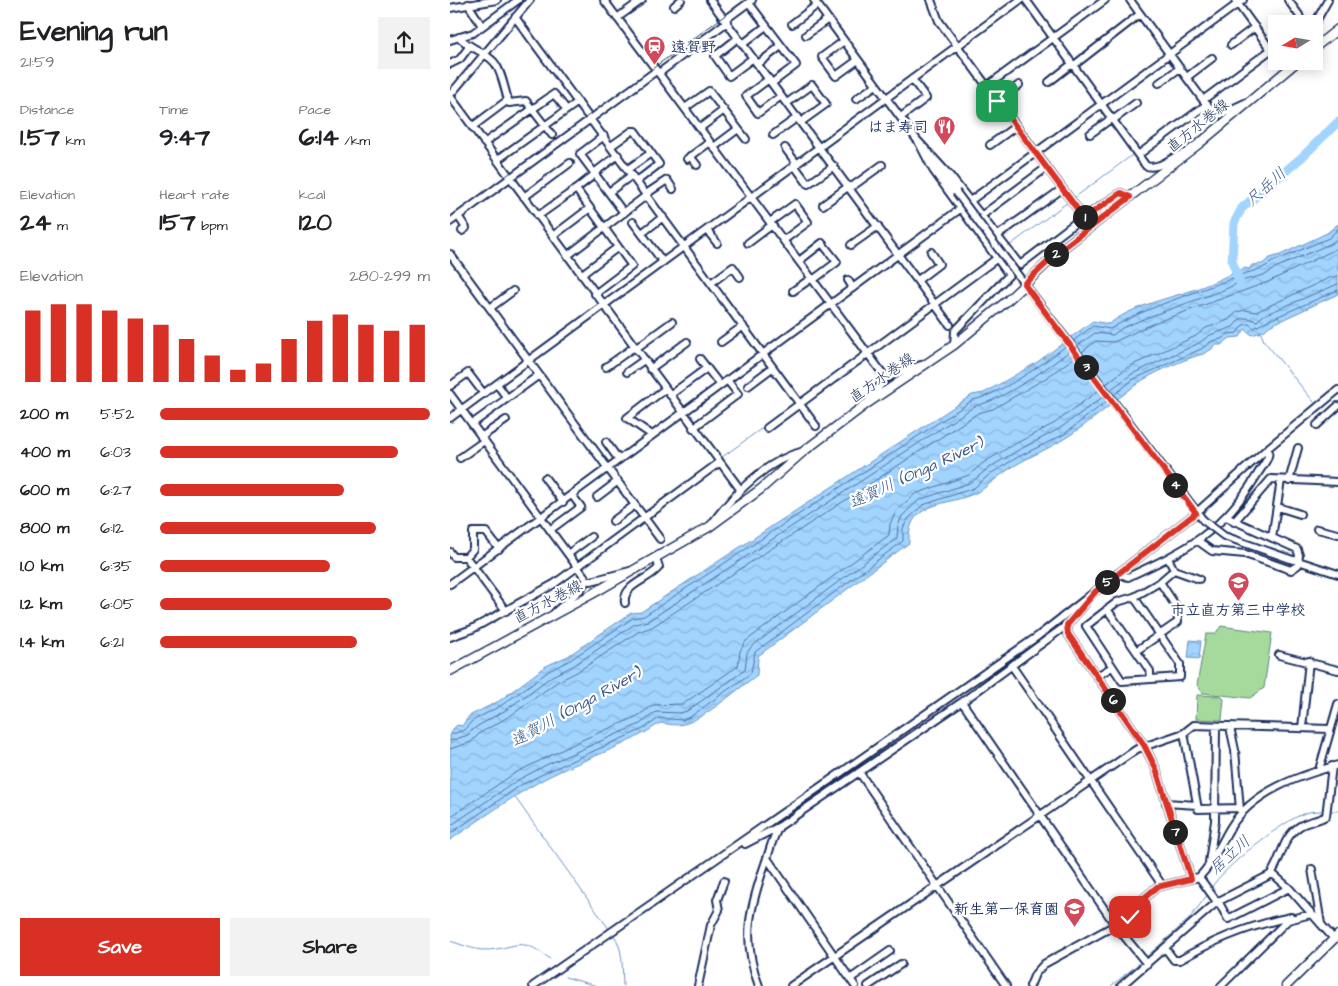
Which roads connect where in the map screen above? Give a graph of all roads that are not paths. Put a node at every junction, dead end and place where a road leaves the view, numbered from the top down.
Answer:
1 (496, 0) edge
2 (518, 0) edge
3 (530, 0) edge
4 (604, 0) edge
5 (642, 0) edge
6 (682, 0) edge
7 (710, 0) edge
8 (931, 0) edge
9 (1020, 0) edge
10 (1026, 0) edge
11 (1105, 0) edge
12 (1130, 0) edge
13 (1288, 0) edge
14 (1328, 0) edge
15 (750, 1) edge
16 (816, 3) edge
17 (1239, 3) edge
18 (468, 4) junction
19 (674, 6) dead end
20 (450, 8) edge
21 (1140, 14) junction
22 (1299, 15) edge
23 (1320, 15) edge
24 (515, 17) junction
25 (617, 18) junction
26 (828, 19) junction
27 (726, 21) junction
28 (792, 24) dead end
29 (482, 26) junction
30 (766, 26) junction
31 (1255, 28) junction
32 (1338, 29) edge
33 (806, 35) dead end
34 (459, 37) junction
35 (1054, 38) junction
36 (450, 40) edge
37 (741, 41) junction
38 (844, 41) junction
39 (1323, 41) edge
40 (1268, 42) edge
41 (1231, 44) dead end
42 (781, 46) junction
43 (957, 46) junction
44 (469, 47) junction
45 (1268, 53) edge
46 (484, 54) junction
47 (1170, 55) junction
48 (1212, 58) dead end
49 (858, 60) junction
50 (756, 61) junction
51 (450, 64) edge
52 (1072, 65) junction
53 (1180, 68) junction
54 (1284, 70) edge
55 (658, 72) junction
56 (1187, 76) junction
57 (912, 79) junction
58 (770, 81) junction
59 (1049, 82) dead end
60 (1159, 83) dead end
61 (876, 85) junction
62 (1019, 85) dead end
63 (987, 86) junction
64 (452, 88) edge
65 (450, 96) edge
66 (781, 96) junction
67 (886, 98) junction
68 (856, 99) dead end
69 (508, 100) junction
70 (997, 101) junction
71 (1251, 101) junction
72 (578, 102) junction
73 (1204, 102) junction
74 (787, 103) junction
75 (1136, 103) dead end
76 (1102, 106) junction
77 (532, 108) junction
78 (685, 108) junction
79 (567, 110) junction
80 (724, 110) junction
81 (901, 118) junction
82 (591, 119) junction
83 (1112, 119) junction
84 (799, 120) junction
85 (545, 126) junction
86 (1016, 126) junction
87 (472, 127) junction
88 (700, 128) junction
89 (738, 129) junction
90 (1090, 134) dead end
91 (552, 135) dead end
92 (773, 135) dead end
93 (604, 136) junction
94 (746, 139) dead end
95 (918, 141) junction
96 (484, 143) junction
97 (712, 144) junction
98 (990, 145) dead end
99 (611, 146) junction
100 (820, 147) junction
101 (785, 148) dead end
102 (651, 152) junction
103 (1187, 152) junction
104 (1137, 153) junction
105 (618, 155) junction
106 (1036, 155) junction
107 (497, 160) junction
108 (570, 163) dead end
109 (697, 165) dead end
110 (795, 165) junction
111 (882, 165) dead end
112 (834, 166) junction
113 (1046, 168) junction
114 (595, 174) junction
115 (632, 175) junction
116 (510, 178) junction
117 (850, 187) junction
118 (1062, 188) junction
119 (576, 189) junction
120 (673, 189) dead end
121 (609, 192) junction
122 (647, 195) junction
123 (524, 197) junction
124 (751, 197) junction
125 (1130, 197) junction
126 (971, 203) junction
127 (823, 205) dead end
128 (590, 208) junction
129 (961, 210) junction
130 (624, 213) junction
131 (458, 216) junction
132 (538, 216) junction
133 (981, 216) junction
134 (663, 217) junction
135 (1084, 218) junction
136 (450, 222) edge
137 (633, 222) dead end
138 (771, 223) junction
139 (878, 226) junction
140 (604, 228) junction
141 (707, 230) junction
142 (462, 231) dead end
143 (642, 233) junction
144 (553, 236) junction
145 (998, 236) junction
146 (784, 240) junction
147 (717, 243) dead end
148 (748, 243) dead end
149 (852, 245) dead end
150 (684, 247) junction
151 (618, 248) junction
152 (931, 252) dead end
153 (450, 254) edge
154 (900, 255) junction
155 (567, 256) junction
156 (995, 258) junction
157 (799, 261) junction
158 (663, 262) junction
159 (581, 275) junction
160 (740, 277) dead end
161 (812, 279) junction
162 (848, 280) dead end
163 (918, 280) junction
164 (711, 283) junction
165 (1026, 287) junction
166 (853, 288) junction
167 (513, 291) dead end
168 (793, 291) dead end
169 (595, 294) junction
170 (934, 302) junction
171 (604, 306) junction
172 (831, 306) junction
173 (490, 308) junction
174 (672, 322) dead end
175 (950, 324) dead end
176 (743, 326) junction
177 (687, 342) dead end
178 (721, 342) dead end
179 (954, 345) junction
180 (635, 348) junction
181 (866, 353) junction
182 (763, 356) junction
183 (700, 359) dead end
184 (644, 360) junction
185 (529, 361) junction
186 (928, 362) junction
187 (606, 367) dead end
188 (707, 368) junction
189 (772, 368) junction
190 (650, 369) junction
191 (627, 372) dead end
192 (539, 375) junction
193 (886, 378) junction
194 (728, 381) junction
195 (497, 384) junction
196 (720, 385) junction
197 (450, 386) edge
198 (748, 386) dead end
199 (666, 389) junction
200 (1338, 390) edge
201 (450, 394) edge
202 (484, 394) junction
203 (670, 395) junction
204 (1338, 395) edge
205 (507, 398) junction
206 (1327, 400) junction
207 (798, 402) junction
208 (866, 405) junction
209 (1338, 406) edge
210 (462, 410) junction
211 (683, 415) junction
212 (450, 418) edge
213 (506, 420) dead end
214 (472, 424) junction
215 (1317, 425) dead end
216 (816, 426) dead end
217 (693, 428) junction
218 (767, 428) dead end
219 (652, 435) junction
220 (483, 439) junction
221 (606, 442) dead end
222 (1268, 448) junction
223 (1298, 448) dead end
224 (804, 451) junction
225 (460, 458) dead end
226 (619, 460) junction
227 (719, 461) junction
228 (609, 469) junction
229 (545, 478) dead end
230 (1281, 480) junction
231 (1289, 481) junction
232 (618, 482) junction
233 (1338, 482) edge
234 (740, 489) junction
235 (573, 496) junction
236 (596, 497) dead end
237 (563, 502) junction
238 (635, 505) junction
239 (1278, 507) junction
240 (1196, 513) junction
241 (1300, 514) dead end
242 (644, 516) junction
243 (1226, 517) junction
244 (541, 519) junction
245 (613, 521) dead end
246 (1234, 522) junction
247 (710, 527) junction
248 (1317, 528) dead end
249 (550, 530) junction
250 (1338, 534) edge
251 (590, 537) dead end
252 (1272, 538) junction
253 (660, 539) dead end
254 (1198, 541) junction
255 (499, 549) junction
256 (450, 552) edge
257 (568, 554) junction
258 (466, 556) junction
259 (656, 558) junction
260 (1168, 558) junction
261 (1296, 561) junction
262 (475, 568) junction
263 (578, 568) junction
264 (1174, 570) junction
265 (632, 571) junction
266 (1118, 573) junction
267 (1338, 574) edge
268 (1199, 579) dead end
269 (587, 580) junction
270 (1160, 582) junction
271 (450, 584) edge
272 (1096, 591) junction
273 (1134, 597) junction
274 (625, 603) dead end
275 (1107, 609) junction
276 (505, 610) junction
277 (551, 616) junction
278 (1067, 625) junction
279 (1160, 634) junction
280 (450, 637) edge
281 (1136, 651) junction
282 (1279, 655) dead end
283 (1309, 661) junction
284 (1012, 666) junction
285 (1112, 667) junction
286 (1338, 670) edge
287 (450, 671) edge
288 (1097, 676) junction
289 (1150, 679) junction
290 (962, 702) junction
291 (1338, 704) edge
292 (1216, 727) junction
293 (1230, 728) junction
294 (1302, 728) junction
295 (1330, 729) junction
296 (1184, 733) junction
297 (1144, 745) junction
298 (1335, 766) edge
299 (1319, 770) junction
300 (859, 772) junction
301 (1091, 780) junction
302 (1166, 803) junction
303 (1197, 805) junction
304 (1215, 810) junction
305 (1240, 810) junction
306 (1040, 815) junction
307 (780, 826) junction
308 (737, 847) junction
309 (767, 858) junction
310 (1209, 862) junction
311 (1312, 869) dead end
312 (1270, 875) junction
313 (1199, 877) junction
314 (1191, 879) junction
315 (724, 881) dead end
316 (1162, 885) junction
317 (937, 886) junction
318 (1289, 888) junction
319 (1216, 900) junction
320 (1310, 914) junction
321 (1291, 917) junction
322 (1321, 925) junction
323 (1116, 926) junction
324 (1336, 937) edge
325 (1165, 948) junction
326 (890, 951) dead end
327 (835, 956) junction
328 (1144, 961) junction
329 (901, 964) dead end
330 (850, 979) junction
331 (534, 986) edge
332 (698, 986) edge
333 (759, 986) edge
334 (791, 986) edge
335 (855, 986) edge
336 (868, 986) edge
337 (1006, 986) edge
338 (1030, 986) edge
339 (1121, 986) edge
340 (1221, 986) edge
341 (1286, 986) edge

1 - 18 street
2 - 29 street
3 - 24 street
4 - 25 street
5 - 25 street
6 - 19 street
7 - 27 street
8 - 43 street
9 - 43 street
10 - 35 street
11 - 35 street
12 - 21 street
13 - 22 street
14 - 23 street
15 - 27 street
15 - 30 street
16 - 26 street
16 - 28 street
17 - 31 street
17 - 47 street
18 - 20 street
18 - 29 street
21 - 47 street
21 - 52 street
24 - 46 street
24 - 72 street
25 - 55 street
26 - 33 street
26 - 38 street
27 - 37 street
27 - 55 street
29 - 34 street
30 - 37 street
30 - 42 street
31 - 40 street
31 - 41 street
32 - 39 main road
34 - 36 street
34 - 44 street
35 - 52 street
35 - 63 street
37 - 50 street
37 - 50 street
38 - 49 street
38 - 49 street
42 - 50 street
42 - 58 street
43 - 57 street
43 - 63 street
44 - 46 street
44 - 51 street
45 - 73 street
46 - 64 street
46 - 69 street
47 - 53 street
47 - 76 street
48 - 56 street
49 - 61 street
50 - 58 street
52 - 59 street
52 - 76 street
53 - 56 street
53 - 60 street
54 - 71 main road, 直方水巻線
55 - 78 street
55 - 82 street
56 - 73 street
57 - 67 street
57 - 81 street
58 - 66 street
58 - 66 street
61 - 67 street
61 - 68 street
62 - 70 street
63 - 70 street
64 - 65 street
65 - 87 street
66 - 74 street
67 - 81 street
67 - 100 street
69 - 77 street
69 - 87 street
70 - 86 street
71 - 73 street
71 - 103 main road, 直方水巻線
72 - 79 street
72 - 82 street
73 - 104 street
74 - 84 street
74 - 84 street
75 - 83 street
76 - 83 street
76 - 106 street
77 - 79 street
77 - 85 street
77 - 96 street
78 - 80 street
78 - 88 street
79 - 85 street
80 - 88 street
80 - 89 street
81 - 95 street
82 - 93 street
82 - 116 street
83 - 90 street
83 - 104 street
84 - 92 street
84 - 100 street
85 - 91 street
85 - 107 street
86 - 98 street
86 - 106 street
87 - 96 street
88 - 97 street
89 - 94 street
89 - 97 street
93 - 99 street
93 - 114 street
95 - 126 street
95 - 129 street
95 - 165 street, bridge
96 - 107 street
97 - 109 street
97 - 124 street
99 - 102 street
99 - 105 street
100 - 110 street
100 - 112 street
101 - 110 street
102 - 115 street
102 - 115 street
103 - 104 street
103 - 125 main road, 直方水巻線
105 - 114 street
105 - 115 street
106 - 113 street
106 - 126 street
107 - 116 street
108 - 123 street
110 - 112 street
110 - 124 street
111 - 117 street
112 - 117 street
113 - 118 street
113 - 133 street
114 - 119 street
114 - 121 street
115 - 121 street
115 - 122 street
116 - 123 street
116 - 131 street
117 - 127 street
117 - 139 street
118 - 135 street
118 - 145 street
119 - 128 street
119 - 132 street
120 - 122 street
121 - 130 street
122 - 130 street
122 - 134 street
123 - 132 street
124 - 138 street
124 - 141 street
125 - 135 street
125 - 165 main road, 直方水巻線
126 - 133 street
128 - 140 street
128 - 144 street
129 - 154 street
129 - 156 street
130 - 140 street
131 - 136 street
131 - 142 street
132 - 144 street
133 - 145 street
134 - 143 street
134 - 150 street
135 - 145 street
137 - 143 street
138 - 146 street
138 - 146 street
138 - 148 street
139 - 149 street
139 - 154 street
140 - 151 street
140 - 155 street
141 - 147 street
141 - 150 street
143 - 158 street
144 - 155 street
146 - 157 street
150 - 158 street
150 - 164 street
151 - 159 street
151 - 169 street
152 - 163 street
153 - 173 street
154 - 163 street
154 - 166 street
155 - 159 street
156 - 170 street
156 - 179 street
157 - 161 street
157 - 161 street
158 - 171 street
159 - 169 street
160 - 164 street
161 - 168 street
161 - 172 street
162 - 166 street
163 - 170 street
164 - 176 street
165 - 179 main road, 直方水巻線
165 - 240 street
166 - 172 street
167 - 173 street
169 - 171 street
170 - 175 street
170 - 181 street
171 - 180 street
171 - 185 street
172 - 181 street
172 - 182 street
173 - 185 street
174 - 180 street
176 - 178 street
176 - 182 street
177 - 190 street
179 - 186 main road, 直方水巻線
180 - 184 street
180 - 187 street
181 - 193 street
181 - 207 street
182 - 189 street
182 - 194 street
183 - 188 street
184 - 190 street
184 - 191 street
185 - 192 street
185 - 195 street
186 - 193 street
186 - 208 main road, 直方水巻線
188 - 196 street
188 - 203 street
189 - 198 street
189 - 207 street
190 - 199 street
192 - 205 street
192 - 228 street
193 - 208 street
194 - 196 street
194 - 217 street
195 - 202 street
195 - 205 street
196 - 211 street
197 - 202 street
199 - 203 street
199 - 219 street
200 - 206 street
201 - 210 street
202 - 210 street
203 - 211 street
204 - 206 street
205 - 214 street
206 - 222 street
207 - 216 street
207 - 218 street
208 - 224 main road, 直方水巻線
209 - 215 street
210 - 212 street
210 - 214 street
211 - 217 street
211 - 219 street
213 - 220 street
214 - 220 street
217 - 227 street
219 - 226 street
220 - 225 street
220 - 244 street
221 - 226 street
222 - 240 street
222 - 243 street
223 - 231 street
224 - 234 street
224 - 247 main road, 直方水巻線
226 - 228 street
227 - 234 street
227 - 242 street
228 - 232 street
228 - 235 street
229 - 237 street
230 - 231 street
230 - 239 street
230 - 246 street
231 - 233 street
232 - 236 street
232 - 238 street
234 - 247 street
235 - 237 street
235 - 249 street
237 - 244 street
238 - 242 street
238 - 245 street
239 - 241 street
239 - 252 street
240 - 261 street, bridge
240 - 266 street
242 - 253 street
242 - 263 street
243 - 246 street
243 - 254 street
244 - 249 street
244 - 255 street
246 - 252 street
247 - 259 main road, 直方水巻線
248 - 250 street
249 - 257 street
251 - 257 street
252 - 261 street
254 - 260 street
254 - 261 street
255 - 258 street
255 - 262 street
256 - 258 street
257 - 263 street
258 - 262 street
259 - 265 main road, 直方水巻線
259 - 274 street
260 - 264 street
260 - 266 street
261 - 267 street
262 - 271 street
262 - 276 street
263 - 269 street
263 - 276 street
264 - 268 street
264 - 270 street
265 - 269 street
265 - 277 main road, 直方水巻線
266 - 272 street
269 - 277 street
270 - 273 street
270 - 279 street
272 - 278 street
272 - 308 street
273 - 275 street
273 - 279 street
275 - 281 street
275 - 285 street
276 - 280 street
277 - 287 main road, 直方水巻線
278 - 284 street
278 - 288 street
279 - 281 street
279 - 289 street
281 - 289 street
282 - 283 street
283 - 286 street
283 - 294 street
284 - 290 street
284 - 301 street
285 - 288 street
285 - 289 street
288 - 297 street
290 - 300 street
290 - 306 street
291 - 295 street
292 - 293 street
292 - 296 street
292 - 304 street
293 - 294 street
293 - 305 street
294 - 295 street
295 - 299 street
296 - 297 street
296 - 303 street
297 - 301 street
297 - 302 street
298 - 299 street
298 - 312 street
299 - 305 street
300 - 307 street
300 - 317 street
301 - 306 street
301 - 316 street
302 - 303 street
302 - 314 street
303 - 304 street
304 - 305 street
304 - 310 street
305 - 310 street
306 - 317 street
306 - 323 street
307 - 308 street
307 - 309 street
308 - 331 street
309 - 327 street
309 - 333 street
310 - 313 street
311 - 322 street
312 - 318 street
312 - 319 street
313 - 314 street
313 - 319 street
314 - 316 street
315 - 332 street
316 - 323 street
317 - 327 street
317 - 337 street
318 - 319 street
318 - 320 street
319 - 325 street
320 - 321 street
320 - 322 street
321 - 325 street
321 - 340 street
322 - 324 street
323 - 328 street
323 - 338 street
324 - 341 main road
325 - 328 street
326 - 330 street
327 - 330 street
327 - 334 street
328 - 339 street
329 - 336 street
330 - 335 street

